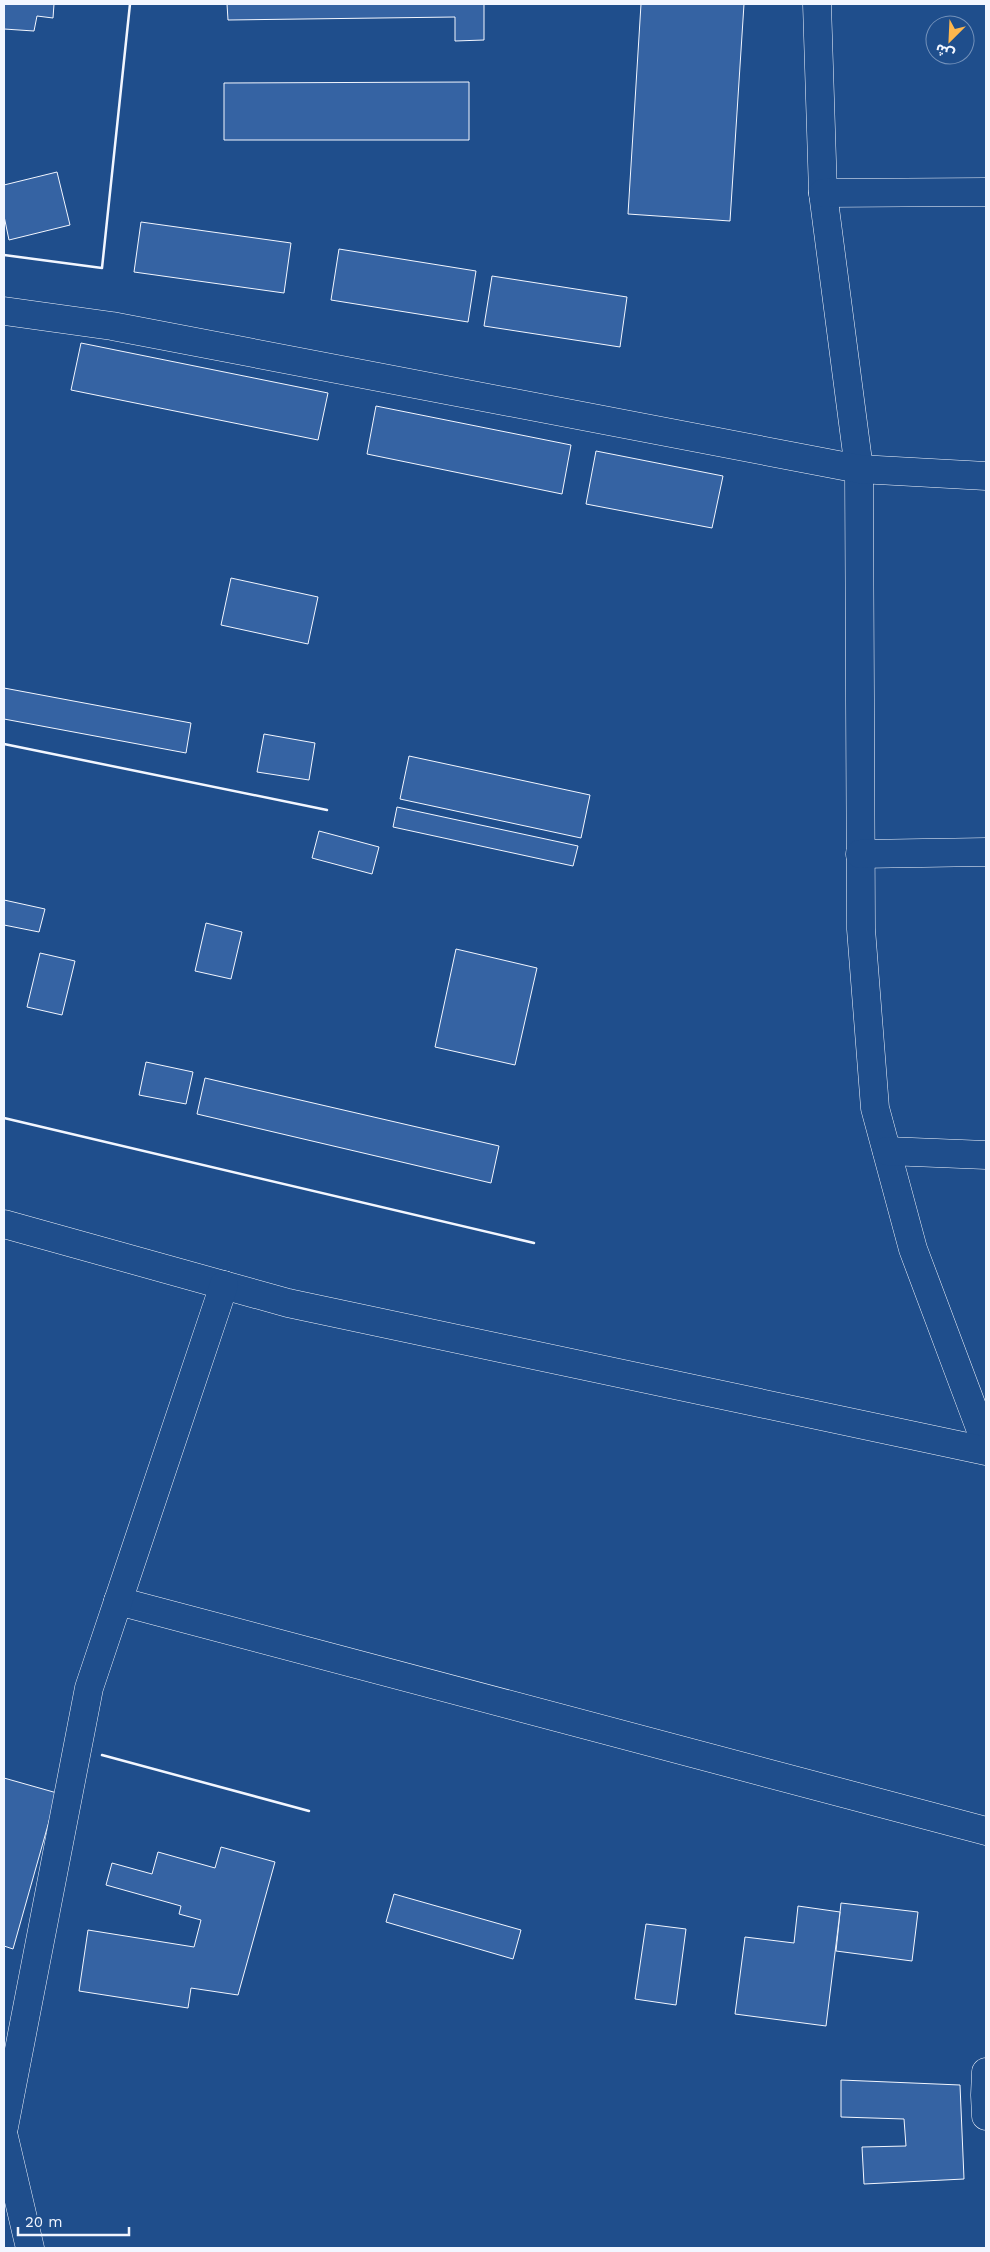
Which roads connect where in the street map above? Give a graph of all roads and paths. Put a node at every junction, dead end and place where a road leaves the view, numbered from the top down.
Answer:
1 (817, 4) edge
2 (986, 192) edge
3 (824, 193) junction
4 (4, 311) edge
5 (859, 470) junction
6 (986, 476) edge
7 (986, 852) edge
8 (860, 854) junction
9 (887, 1151) junction
10 (986, 1155) edge
11 (4, 1224) edge
12 (224, 1285) junction
13 (986, 1444) edge
14 (986, 1451) edge
15 (118, 1601) junction
16 (986, 1831) edge
17 (4, 2127) edge
18 (4, 2137) edge
19 (30, 2248) edge

1 - 3 street
2 - 3 street
3 - 5 street
4 - 5 street
5 - 6 street
5 - 8 street
7 - 8 street
8 - 9 street
9 - 10 street
9 - 13 street
11 - 12 street
12 - 14 street
12 - 15 street
15 - 16 street
15 - 17 street
18 - 19 street

